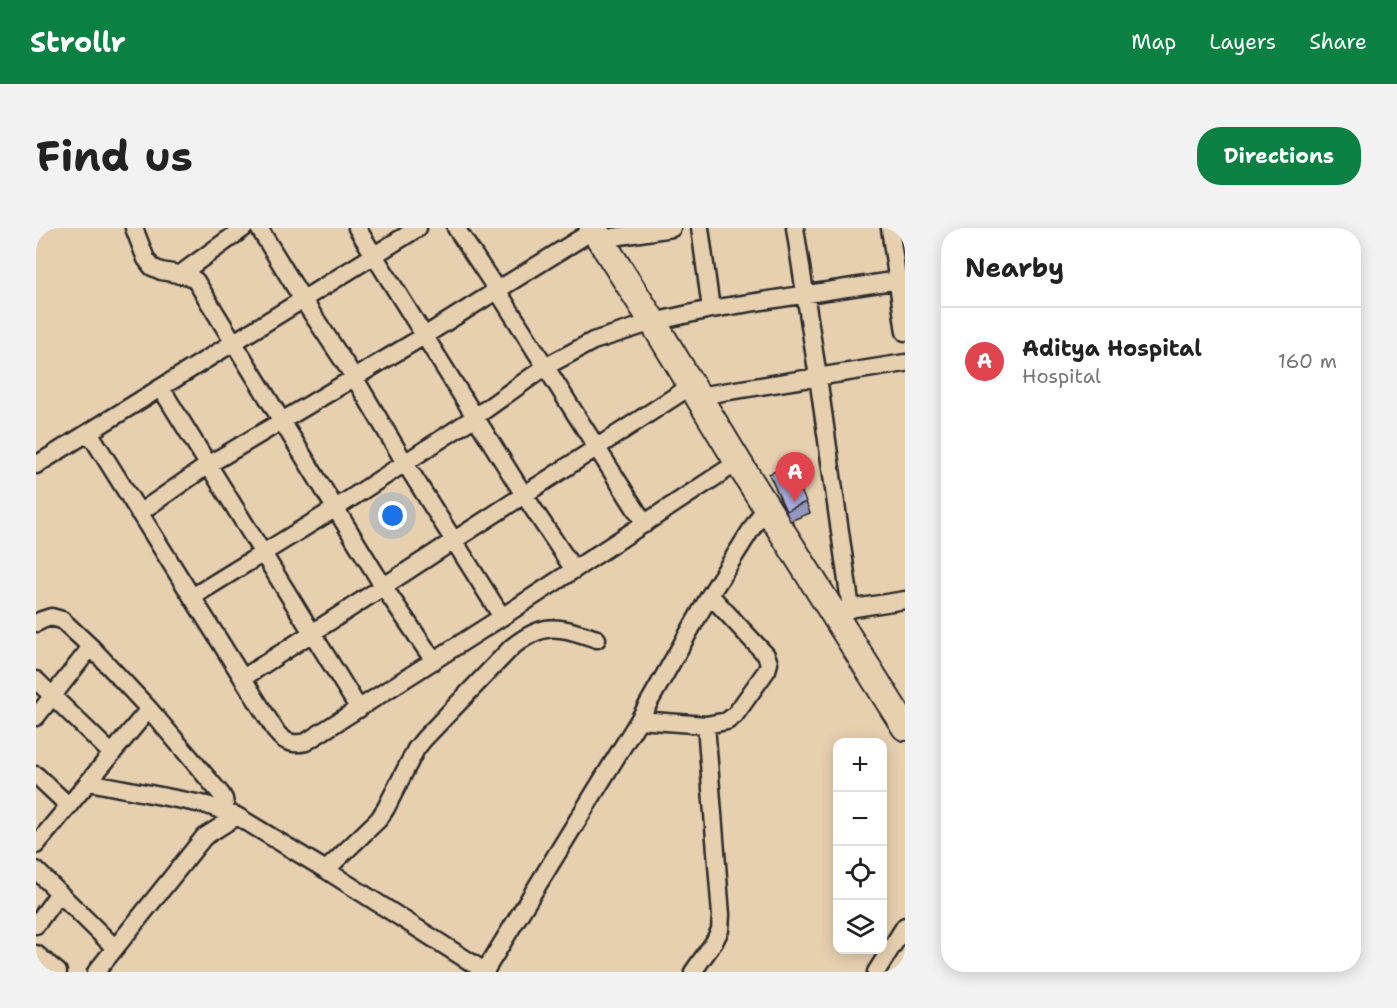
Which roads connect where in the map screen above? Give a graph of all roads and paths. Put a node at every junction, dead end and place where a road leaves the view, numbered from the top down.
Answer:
1 (135, 228) edge
2 (244, 228) edge
3 (259, 228) edge
4 (357, 228) edge
5 (418, 228) edge
6 (456, 228) edge
7 (672, 228) edge
8 (700, 228) edge
9 (795, 228) edge
10 (890, 228) edge
11 (596, 231) edge
12 (374, 255) junction
13 (179, 275) junction
14 (901, 279) edge
15 (497, 290) junction
16 (806, 294) junction
17 (303, 300) junction
18 (711, 309) junction
19 (653, 322) junction
20 (905, 332) edge
21 (424, 336) junction
22 (233, 341) junction
23 (905, 363) edge
24 (545, 367) junction
25 (354, 377) junction
26 (818, 377) junction
27 (160, 388) junction
28 (695, 391) junction
29 (475, 417) junction
30 (282, 422) junction
31 (89, 432) junction
32 (596, 447) junction
33 (738, 462) junction
34 (405, 463) junction
35 (36, 465) edge
36 (208, 465) junction
37 (524, 495) junction
38 (766, 506) junction
39 (336, 508) junction
40 (139, 513) junction
41 (645, 524) junction
42 (453, 541) junction
43 (263, 554) junction
44 (574, 570) junction
45 (383, 586) junction
46 (710, 595) junction
47 (192, 597) junction
48 (905, 600) edge
49 (842, 610) junction
50 (502, 617) junction
51 (36, 623) edge
52 (312, 632) junction
53 (597, 639) dead end
54 (91, 647) junction
55 (434, 661) junction
56 (243, 678) junction
57 (36, 680) edge
58 (52, 696) junction
59 (149, 708) junction
60 (359, 709) junction
61 (36, 717) edge
62 (639, 720) junction
63 (706, 725) junction
64 (905, 727) edge
65 (112, 754) junction
66 (36, 775) edge
67 (89, 782) junction
68 (69, 806) junction
69 (232, 814) junction
70 (36, 845) edge
71 (36, 870) edge
72 (326, 870) junction
73 (59, 893) junction
74 (36, 925) edge
75 (905, 926) edge
76 (115, 948) junction
77 (36, 954) edge
78 (58, 972) edge
79 (96, 972) edge
80 (485, 972) edge
81 (693, 972) edge
82 (876, 972) edge

1 - 13 street
2 - 13 street
3 - 17 street
4 - 12 street
5 - 12 street
6 - 15 street
7 - 11 street
8 - 18 street
9 - 16 street
10 - 14 street
11 - 15 street
11 - 19 main road
12 - 17 street
12 - 21 street
13 - 22 street
14 - 16 street
14 - 20 street
15 - 21 street
15 - 24 street
16 - 18 street
16 - 26 street
17 - 22 street
17 - 25 street
18 - 19 street
19 - 24 street
19 - 28 main road
21 - 25 street
21 - 29 street
22 - 27 street
22 - 30 street
23 - 26 street
24 - 29 street
24 - 32 street
25 - 30 street
25 - 34 street
26 - 28 street
26 - 49 street
27 - 31 street
27 - 36 street
28 - 32 street
28 - 33 main road
29 - 34 street
29 - 37 street
30 - 36 street
30 - 39 street
31 - 35 street
31 - 40 street
32 - 37 street
32 - 41 street
33 - 38 main road
33 - 41 street
34 - 39 street
34 - 42 street
36 - 40 street
36 - 43 street
37 - 42 street
37 - 44 street
38 - 46 street
38 - 49 main road
39 - 43 street
39 - 45 street
40 - 47 street
41 - 44 street
42 - 45 street
42 - 50 street
43 - 47 street
43 - 52 street
44 - 50 street
45 - 52 street
45 - 55 street
46 - 62 street
46 - 63 street
47 - 56 street
48 - 49 street
49 - 64 main road
50 - 55 street
51 - 54 street
52 - 56 street
52 - 60 street
53 - 72 street
54 - 58 street
54 - 59 street
55 - 60 street
56 - 60 street
57 - 58 street
58 - 61 street
58 - 65 street
59 - 65 street
59 - 69 street
62 - 63 street
62 - 80 street
63 - 81 street
65 - 67 street
66 - 68 street
67 - 68 street
67 - 69 street
68 - 70 street
69 - 72 street
69 - 76 street
71 - 73 street
72 - 80 street
73 - 74 street
73 - 76 street
75 - 82 street
76 - 79 street
77 - 78 street

